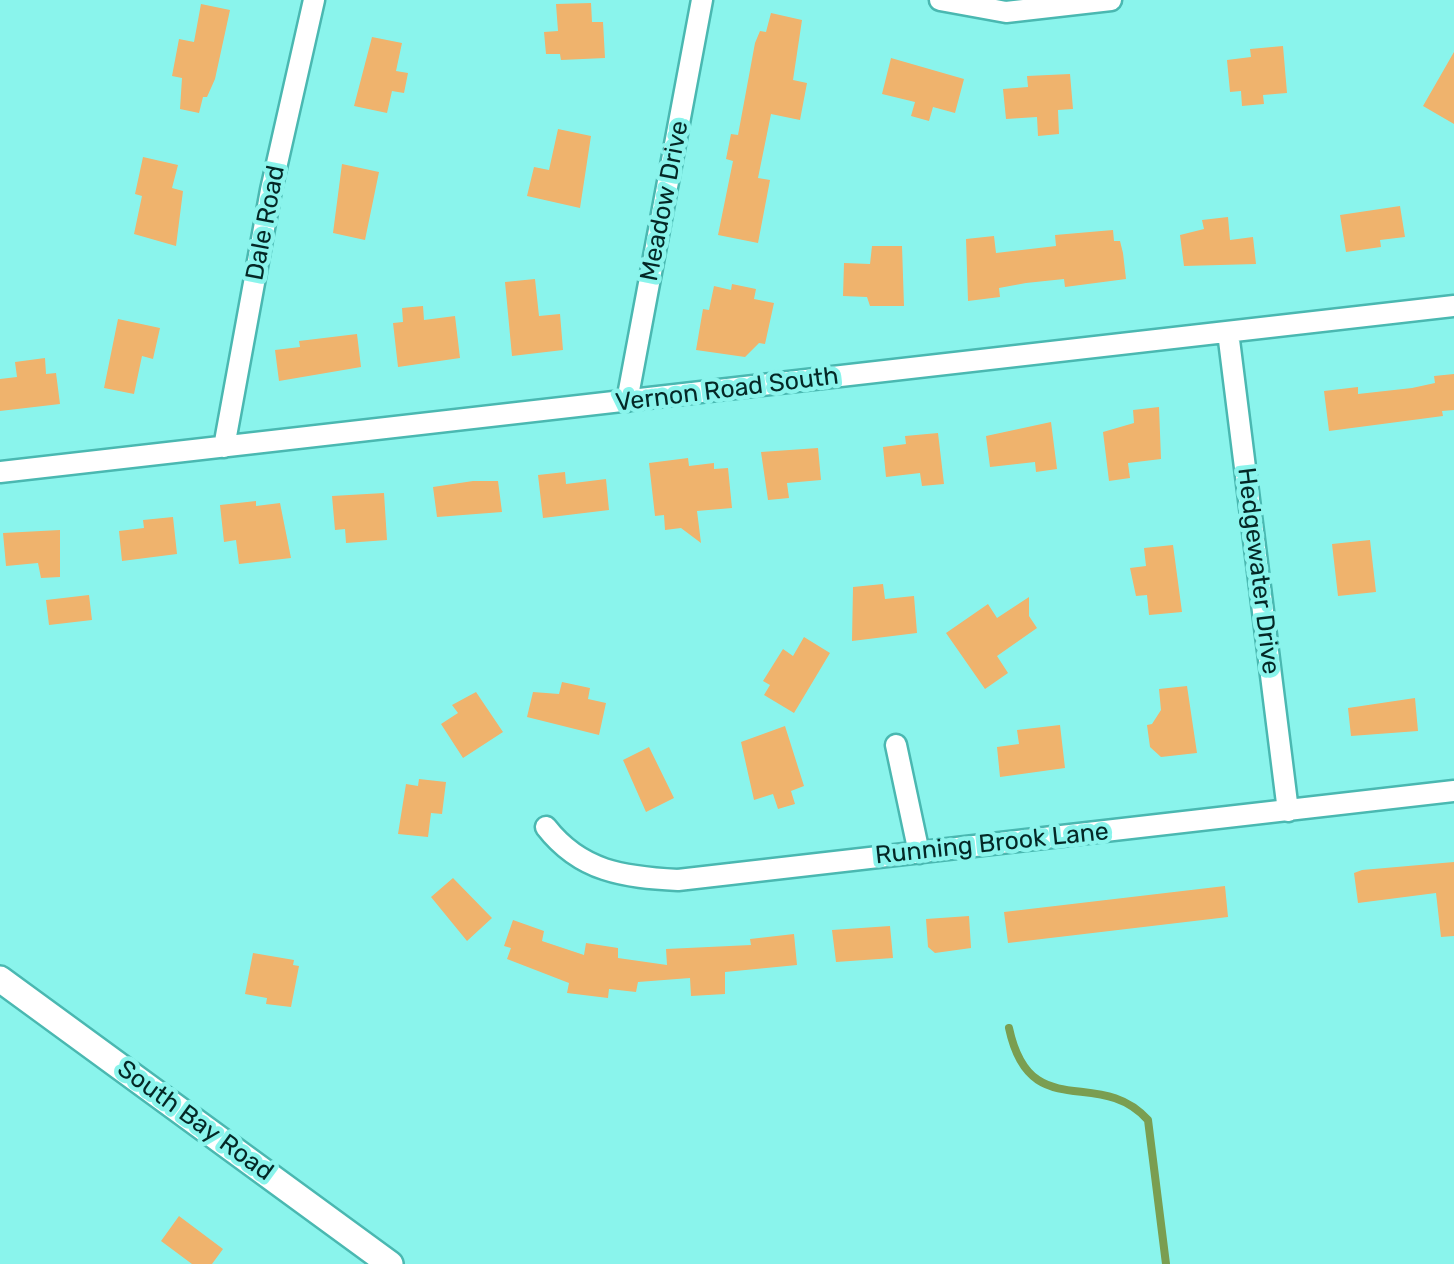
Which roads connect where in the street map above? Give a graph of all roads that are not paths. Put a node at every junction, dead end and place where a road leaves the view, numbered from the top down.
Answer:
1 (314, 0) edge
2 (702, 0) edge
3 (940, 0) edge
4 (1111, 0) edge
5 (1454, 306) edge
6 (1228, 332) junction
7 (627, 401) junction
8 (224, 447) junction
9 (0, 472) edge
10 (896, 745) dead end
11 (1454, 791) edge
12 (1288, 810) junction
13 (546, 827) dead end
14 (919, 852) junction
15 (0, 979) edge
16 (390, 1264) edge

1 - 8 street, Dale Road
2 - 7 street, Meadow Drive
3 - 4 street
5 - 6 street, Vernon Road South
6 - 7 street, Vernon Road South
6 - 12 street, Hedgewater Drive
7 - 8 street, Vernon Road South
8 - 9 street, Vernon Road South
10 - 14 street
11 - 12 street, Running Brook Lane
12 - 14 street, Running Brook Lane
13 - 14 street, Running Brook Lane
15 - 16 street, South Bay Road

